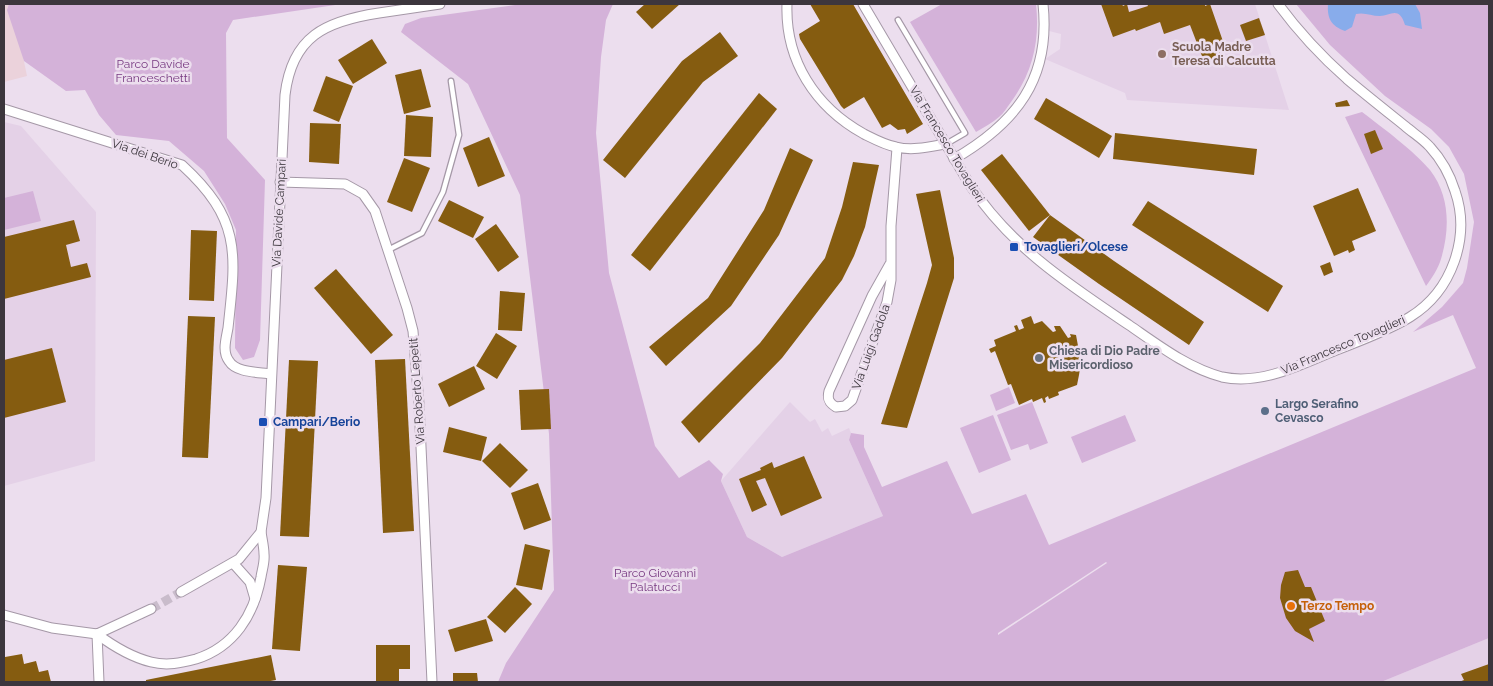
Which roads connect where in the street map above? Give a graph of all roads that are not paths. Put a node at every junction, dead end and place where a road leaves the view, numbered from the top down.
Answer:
1 (440, 4) edge
2 (787, 4) edge
3 (863, 4) edge
4 (1043, 4) edge
5 (1278, 4) edge
6 (898, 20) dead end
7 (450, 81) dead end
8 (4, 109) edge
9 (945, 144) junction
10 (897, 148) junction
11 (954, 159) junction
12 (280, 182) junction
13 (388, 250) junction
14 (890, 264) junction
15 (271, 374) junction
16 (261, 532) junction
17 (233, 563) junction
18 (181, 592) tunnel mouth
19 (255, 599) junction
20 (151, 609) tunnel mouth
21 (4, 615) edge
22 (97, 634) junction
23 (99, 682) edge
24 (432, 682) edge

1 - 12 street, Via Davide Campari
2 - 10 street
3 - 9 street, Via Francesco Tovaglieri
4 - 11 street
5 - 11 street, Via Francesco Tovaglieri
6 - 9 lane
7 - 13 lane
8 - 15 street, Via dei Berio
9 - 10 street
9 - 11 street, Via Francesco Tovaglieri
10 - 14 street, Via Luigi Gadola
12 - 13 street, Via Roberto Lepetit
12 - 15 street, Via Davide Campari
13 - 24 street, Via Roberto Lepetit
14 - 14 street, Via Luigi Gadola
15 - 16 street, Via Davide Campari
16 - 17 street
16 - 19 street, Via Davide Campari
17 - 18 street
17 - 19 street
19 - 22 street, Via Davide Campari
20 - 22 street
21 - 22 street, Via Davide Campari
22 - 23 street

